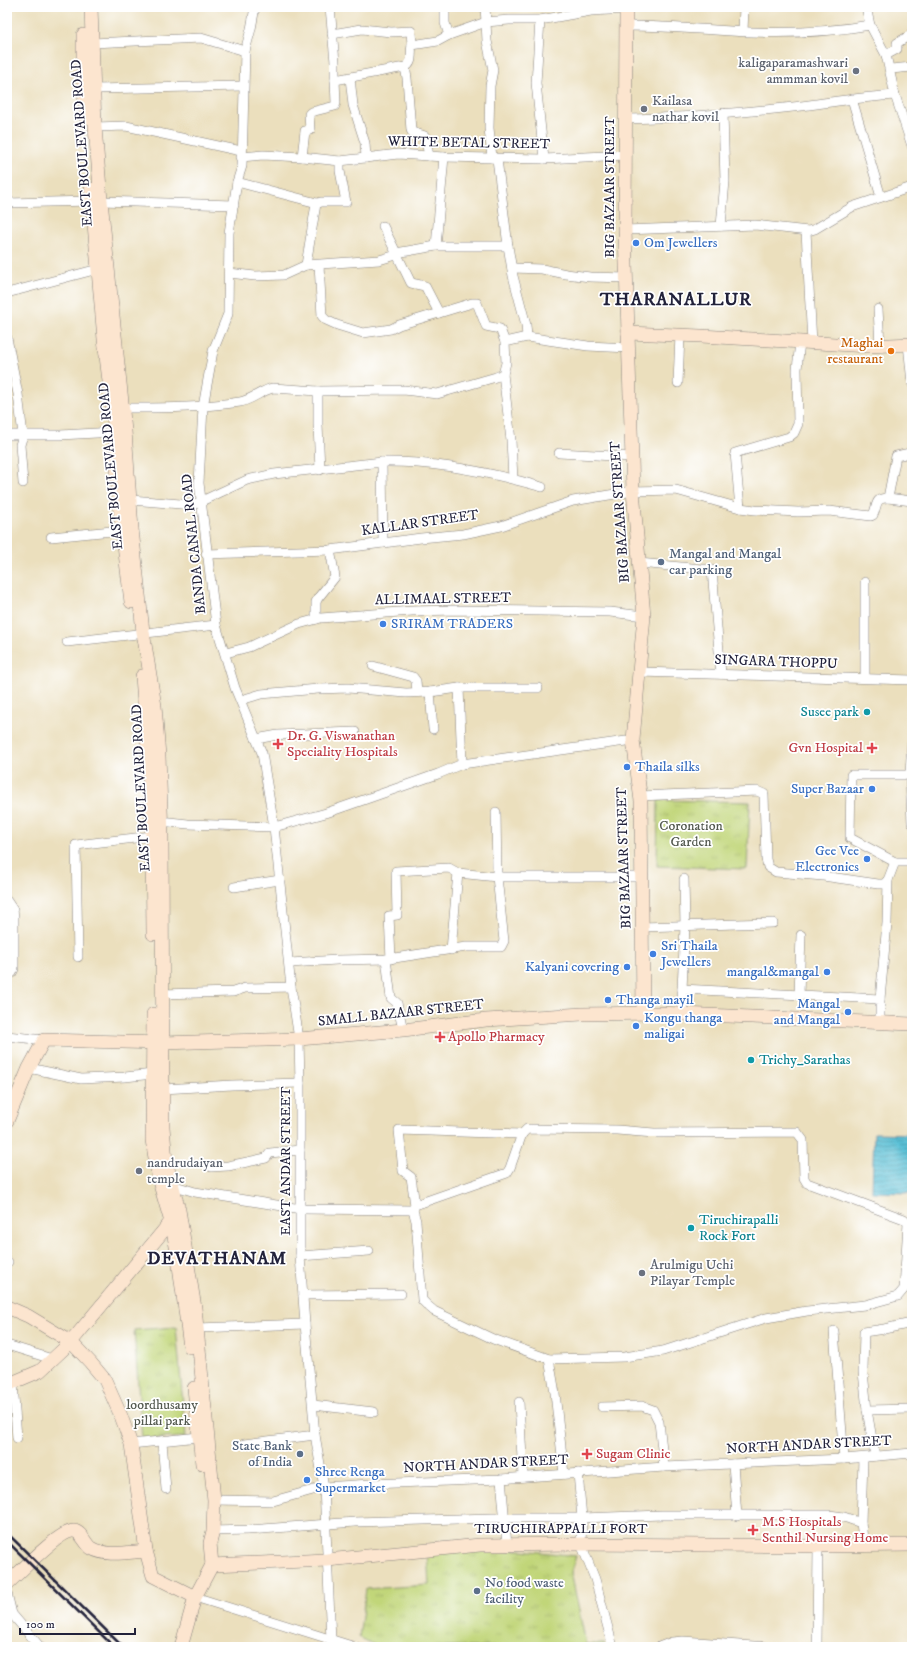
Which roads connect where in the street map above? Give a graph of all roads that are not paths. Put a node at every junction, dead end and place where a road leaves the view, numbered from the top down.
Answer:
1 (83, 7) edge
2 (91, 7) edge
3 (255, 7) edge
4 (330, 7) edge
5 (445, 7) edge
6 (485, 7) edge
7 (744, 7) edge
8 (866, 7) edge
9 (626, 8) edge
10 (540, 20) junction
11 (490, 21) junction
12 (870, 25) junction
13 (627, 26) junction
14 (743, 31) junction
15 (332, 34) junction
16 (912, 34) edge
17 (449, 35) junction
18 (92, 43) junction
19 (412, 44) junction
20 (244, 51) junction
21 (886, 55) junction
22 (405, 67) junction
23 (912, 67) edge
24 (891, 69) junction
25 (350, 78) junction
26 (335, 80) junction
27 (243, 86) junction
28 (94, 89) junction
29 (895, 95) junction
30 (852, 99) junction
31 (723, 113) junction
32 (626, 119) junction
33 (95, 127) junction
34 (912, 146) edge
35 (241, 154) junction
36 (626, 155) junction
37 (302, 156) junction
38 (429, 156) junction
39 (444, 157) junction
40 (366, 158) junction
41 (495, 158) junction
42 (544, 159) junction
43 (340, 161) junction
44 (237, 182) junction
45 (912, 187) edge
46 (881, 197) junction
47 (97, 201) junction
48 (7, 203) edge
49 (317, 203) junction
50 (234, 205) junction
51 (383, 226) dead end
52 (721, 226) junction
53 (625, 230) junction
54 (806, 231) junction
55 (436, 246) junction
56 (508, 246) junction
57 (396, 253) junction
58 (306, 265) junction
59 (319, 265) junction
60 (512, 268) junction
61 (98, 269) junction
62 (229, 273) junction
63 (627, 278) junction
64 (7, 293) edge
65 (878, 309) dead end
66 (439, 313) junction
67 (628, 333) junction
68 (680, 335) junction
69 (527, 337) junction
70 (7, 338) edge
71 (505, 342) junction
72 (806, 342) junction
73 (910, 344) edge
74 (880, 345) junction
75 (629, 348) junction
76 (503, 374) junction
77 (678, 383) dead end
78 (912, 383) edge
79 (318, 391) junction
80 (203, 407) junction
81 (122, 408) junction
82 (115, 432) junction
83 (7, 435) edge
84 (23, 435) junction
85 (912, 450) edge
86 (559, 453) dead end
87 (632, 457) junction
88 (382, 462) junction
89 (320, 470) junction
90 (513, 479) junction
91 (23, 483) dead end
92 (542, 487) dead end
93 (633, 491) junction
94 (888, 498) junction
95 (131, 500) junction
96 (912, 501) edge
97 (200, 502) junction
98 (740, 508) junction
99 (122, 530) junction
100 (51, 537) dead end
101 (383, 543) junction
102 (330, 550) junction
103 (206, 554) junction
104 (639, 563) junction
105 (865, 582) dead end
106 (644, 616) junction
107 (316, 619) junction
108 (216, 625) junction
109 (139, 633) junction
110 (67, 642) dead end
111 (226, 653) junction
112 (373, 666) dead end
113 (639, 672) junction
114 (721, 674) junction
115 (865, 678) junction
116 (912, 680) edge
117 (912, 683) edge
118 (458, 688) junction
119 (538, 688) dead end
120 (418, 692) junction
121 (430, 692) junction
122 (241, 700) junction
123 (433, 729) dead end
124 (355, 732) dead end
125 (256, 739) junction
126 (633, 740) junction
127 (912, 740) edge
128 (462, 764) junction
129 (910, 775) junction
130 (639, 796) junction
131 (496, 812) dead end
132 (160, 820) junction
133 (912, 823) edge
134 (274, 827) junction
135 (152, 836) junction
136 (895, 862) junction
137 (912, 862) edge
138 (458, 873) junction
139 (497, 877) junction
140 (642, 877) junction
141 (684, 879) dead end
142 (280, 880) junction
143 (888, 880) junction
144 (234, 887) dead end
145 (7, 901) edge
146 (773, 923) dead end
147 (685, 926) junction
148 (642, 927) junction
149 (801, 935) dead end
150 (451, 950) junction
151 (78, 957) dead end
152 (389, 959) junction
153 (290, 963) junction
154 (7, 974) edge
155 (291, 988) junction
156 (682, 989) junction
157 (161, 994) junction
158 (799, 995) junction
159 (880, 999) junction
160 (643, 1013) junction
161 (683, 1015) junction
162 (880, 1024) junction
163 (912, 1024) edge
164 (403, 1030) junction
165 (7, 1036) edge
166 (299, 1039) junction
167 (44, 1040) junction
168 (158, 1043) junction
169 (29, 1068) junction
170 (153, 1074) junction
171 (300, 1083) junction
172 (163, 1089) junction
173 (7, 1121) edge
174 (522, 1134) junction
175 (300, 1150) junction
176 (211, 1167) dead end
177 (172, 1185) junction
178 (414, 1207) junction
179 (301, 1209) junction
180 (179, 1210) junction
181 (171, 1222) junction
182 (369, 1251) dead end
183 (300, 1256) junction
184 (401, 1294) dead end
185 (303, 1295) junction
186 (7, 1307) edge
187 (912, 1323) edge
188 (305, 1324) junction
189 (197, 1328) junction
190 (834, 1331) dead end
191 (71, 1342) junction
192 (7, 1345) edge
193 (549, 1359) junction
194 (52, 1360) junction
195 (10, 1384) edge
196 (519, 1402) dead end
197 (313, 1405) junction
198 (602, 1407) dead end
199 (912, 1409) edge
200 (867, 1410) junction
201 (374, 1412) dead end
202 (315, 1435) junction
203 (17, 1438) dead end
204 (199, 1438) junction
205 (162, 1442) junction
206 (131, 1444) junction
207 (244, 1444) dead end
208 (912, 1453) edge
209 (875, 1456) junction
210 (863, 1458) junction
211 (844, 1459) junction
212 (733, 1464) junction
213 (664, 1467) junction
214 (578, 1473) junction
215 (564, 1474) junction
216 (523, 1477) junction
217 (501, 1479) junction
218 (324, 1487) junction
219 (166, 1489) dead end
220 (214, 1500) junction
221 (737, 1516) junction
222 (505, 1518) junction
223 (582, 1518) junction
224 (861, 1523) junction
225 (326, 1524) junction
226 (212, 1537) junction
227 (581, 1544) junction
228 (507, 1545) junction
229 (912, 1545) edge
230 (818, 1546) junction
231 (864, 1546) junction
232 (146, 1551) junction
233 (327, 1560) junction
234 (212, 1565) junction
235 (7, 1584) edge
236 (7, 1593) edge
237 (195, 1597) junction
238 (330, 1640) junction
239 (345, 1646) edge
240 (40, 1647) edge
241 (181, 1647) edge
242 (355, 1647) edge
243 (613, 1647) edge
244 (659, 1647) edge
245 (768, 1647) edge
246 (817, 1647) edge

1 - 47 main road
2 - 18 main road, EAST BOULEVARD ROAD
3 - 20 street, BANDA CANAL ROAD
4 - 15 street
5 - 17 street
6 - 11 street
7 - 14 street
8 - 12 street
9 - 10 street
9 - 13 main road, BIG BAZAAR STREET
10 - 11 street
10 - 42 street
11 - 17 street
11 - 41 street
12 - 14 street
12 - 21 street
13 - 14 street
13 - 32 main road, BIG BAZAAR STREET
15 - 19 street
15 - 26 street
16 - 21 street
17 - 19 street
18 - 20 street
18 - 28 main road, EAST BOULEVARD ROAD
19 - 22 street
20 - 27 street, BANDA CANAL ROAD
21 - 24 street
22 - 25 street
22 - 38 street
23 - 24 street
24 - 29 street
25 - 26 street
25 - 40 street
26 - 37 street
27 - 28 street
27 - 35 street, BANDA CANAL ROAD
28 - 33 main road, EAST BOULEVARD ROAD
29 - 30 street
29 - 34 street
30 - 31 street
30 - 46 street
31 - 32 street
31 - 52 street
32 - 36 main road, BIG BAZAAR STREET
33 - 35 street, WHITE BETAL STREET
33 - 47 main road, EAST BOULEVARD ROAD
35 - 37 street, WHITE BETAL STREET
35 - 44 street, BANDA CANAL ROAD
36 - 42 street, WHITE BETAL STREET
36 - 53 main road, BIG BAZAAR STREET
37 - 43 street, WHITE BETAL STREET
38 - 39 street, WHITE BETAL STREET
38 - 40 street, WHITE BETAL STREET
39 - 41 street, WHITE BETAL STREET
39 - 55 street
40 - 43 street, WHITE BETAL STREET
41 - 42 street, WHITE BETAL STREET
41 - 56 street
43 - 49 street
44 - 49 street
44 - 50 street, BANDA CANAL ROAD
45 - 46 street
46 - 54 street
47 - 48 street
47 - 50 street
47 - 61 main road
47 - 81 main road, EAST BOULEVARD ROAD
49 - 58 street
50 - 62 street, BANDA CANAL ROAD
51 - 57 street
52 - 53 street
52 - 54 street
53 - 63 main road, BIG BAZAAR STREET
54 - 72 street
55 - 56 street
55 - 57 street
56 - 60 street
57 - 59 street
57 - 66 street
58 - 59 street
58 - 62 street
59 - 66 street
60 - 63 street
60 - 69 street
61 - 64 street
61 - 82 main road
62 - 80 street, BANDA CANAL ROAD
63 - 67 main road, BIG BAZAAR STREET
65 - 74 street
66 - 71 street
67 - 68 main road
67 - 75 main road, BIG BAZAAR STREET
68 - 72 main road
68 - 77 street
69 - 71 street
69 - 75 street
70 - 84 street
71 - 76 street
72 - 74 main road
72 - 98 street
73 - 74 main road
73 - 78 street
75 - 87 main road, BIG BAZAAR STREET
76 - 79 street
76 - 90 street
79 - 80 street
79 - 89 street
80 - 81 street
80 - 97 street, BANDA CANAL ROAD
81 - 95 main road, EAST BOULEVARD ROAD
82 - 84 street
82 - 99 main road
83 - 84 street
84 - 91 street
85 - 94 street
86 - 87 street
87 - 93 main road, BIG BAZAAR STREET
88 - 89 street
88 - 90 street
88 - 101 street
89 - 97 street
90 - 92 street
93 - 98 street, KALLAR STREET
93 - 101 street, KALLAR STREET
93 - 104 main road, BIG BAZAAR STREET
94 - 96 street
94 - 98 street, KALLAR STREET
95 - 97 street
95 - 109 main road, EAST BOULEVARD ROAD
97 - 103 street, BANDA CANAL ROAD
99 - 100 street
99 - 109 main road
101 - 102 street, KALLAR STREET
102 - 103 street, KALLAR STREET
102 - 107 street
103 - 108 street, BANDA CANAL ROAD
104 - 106 main road, BIG BAZAAR STREET
104 - 114 street
105 - 115 street
106 - 107 street, ALLIMAAL STREET
106 - 113 main road, BIG BAZAAR STREET
107 - 111 street, ALLIMAAL STREET
108 - 109 street
108 - 111 street, BANDA CANAL ROAD
109 - 110 street
109 - 132 main road, EAST BOULEVARD ROAD
109 - 135 main road
111 - 122 street, BANDA CANAL ROAD
112 - 120 street
113 - 114 street, SINGARA THOPPU
113 - 126 main road, BIG BAZAAR STREET
114 - 115 street, SINGARA THOPPU
115 - 116 street, SINGARA THOPPU
116 - 117 street
118 - 119 street
118 - 121 street
118 - 128 street
120 - 121 street
120 - 122 street
121 - 123 street
122 - 125 street, BANDA CANAL ROAD
124 - 125 street
125 - 134 street, BANDA CANAL ROAD
126 - 128 street
126 - 130 main road, BIG BAZAAR STREET
127 - 129 street
128 - 134 street
129 - 133 street
129 - 136 street
130 - 140 main road, BIG BAZAAR STREET
130 - 143 street
131 - 139 street
132 - 134 street
132 - 157 main road, EAST BOULEVARD ROAD
134 - 142 street, EAST ANDAR STREET
135 - 151 street
135 - 168 main road
136 - 137 street
136 - 143 street
138 - 139 street
138 - 150 street
138 - 152 street
139 - 140 street
139 - 150 street
140 - 148 main road, BIG BAZAAR STREET
141 - 147 street
142 - 144 street
142 - 153 street, EAST ANDAR STREET
143 - 159 street
145 - 154 street
146 - 147 street
147 - 148 street
147 - 156 street
148 - 160 main road, BIG BAZAAR STREET
149 - 158 street
150 - 152 street
152 - 153 street
152 - 164 street
153 - 155 street, EAST ANDAR STREET
155 - 157 street
155 - 166 street, EAST ANDAR STREET
156 - 158 street
156 - 161 street
157 - 168 main road, EAST BOULEVARD ROAD
158 - 159 street
159 - 162 street
160 - 161 main road, SMALL BAZAAR STREET
160 - 164 main road, SMALL BAZAAR STREET
161 - 162 main road, SMALL BAZAAR STREET
162 - 163 main road, SMALL BAZAAR STREET
164 - 166 main road, SMALL BAZAAR STREET
165 - 167 street
166 - 168 main road, SMALL BAZAAR STREET
166 - 171 street, EAST ANDAR STREET
167 - 168 main road, SMALL BAZAAR STREET
167 - 169 main road
168 - 170 main road
168 - 172 main road, EAST BOULEVARD ROAD
169 - 170 street
169 - 173 main road
170 - 181 main road
171 - 172 street
171 - 175 street, EAST ANDAR STREET
172 - 177 main road, EAST BOULEVARD ROAD
174 - 178 street
174 - 178 street
174 - 193 street
175 - 176 street
175 - 179 street, EAST ANDAR STREET
177 - 179 street
177 - 180 main road, EAST BOULEVARD ROAD
178 - 179 street
178 - 193 street
179 - 183 street, EAST ANDAR STREET
180 - 181 main road
180 - 189 main road, EAST BOULEVARD ROAD
181 - 191 main road
181 - 204 main road
182 - 183 street
183 - 185 street, EAST ANDAR STREET
184 - 185 street
185 - 188 street, EAST ANDAR STREET
186 - 191 main road
187 - 200 street
188 - 189 street
188 - 197 street, EAST ANDAR STREET
189 - 220 main road, EAST BOULEVARD ROAD
190 - 211 street
191 - 194 main road
191 - 206 main road
192 - 194 street
193 - 215 street
194 - 195 main road
195 - 203 street
196 - 216 street
197 - 201 street
197 - 202 street, EAST ANDAR STREET
198 - 213 street
199 - 200 street
200 - 209 street
202 - 207 street
202 - 218 street, EAST ANDAR STREET
204 - 205 street
204 - 226 main road
205 - 206 street
205 - 219 street
206 - 232 main road
208 - 209 street, NORTH ANDAR STREET
209 - 210 street, NORTH ANDAR STREET
210 - 211 street, NORTH ANDAR STREET
210 - 224 street
211 - 212 street, NORTH ANDAR STREET
212 - 213 street, NORTH ANDAR STREET
212 - 221 street
213 - 214 street, NORTH ANDAR STREET
214 - 215 street, NORTH ANDAR STREET
214 - 223 street
215 - 216 street, NORTH ANDAR STREET
216 - 217 street, NORTH ANDAR STREET
217 - 218 street, NORTH ANDAR STREET
217 - 222 street
218 - 220 street, NORTH ANDAR STREET
218 - 225 street, EAST ANDAR STREET
220 - 226 main road, EAST BOULEVARD ROAD
221 - 223 street
221 - 224 street
222 - 223 street
222 - 225 street
222 - 228 street
223 - 227 street
224 - 231 street
225 - 226 street
225 - 233 street, EAST ANDAR STREET
226 - 234 main road, EAST BOULEVARD ROAD
227 - 228 main road, TIRUCHIRAPPALLI FORT
227 - 230 main road, TIRUCHIRAPPALLI FORT
227 - 243 street
228 - 233 main road, TIRUCHIRAPPALLI FORT
229 - 231 main road, TIRUCHIRAPPALLI FORT
230 - 231 main road, TIRUCHIRAPPALLI FORT
230 - 246 street
232 - 235 main road
232 - 237 main road
233 - 234 main road, TIRUCHIRAPPALLI FORT
233 - 238 street, EAST ANDAR STREET
234 - 237 main road
236 - 240 street
237 - 238 street
237 - 241 main road
238 - 239 street
239 - 242 street
244 - 245 street

